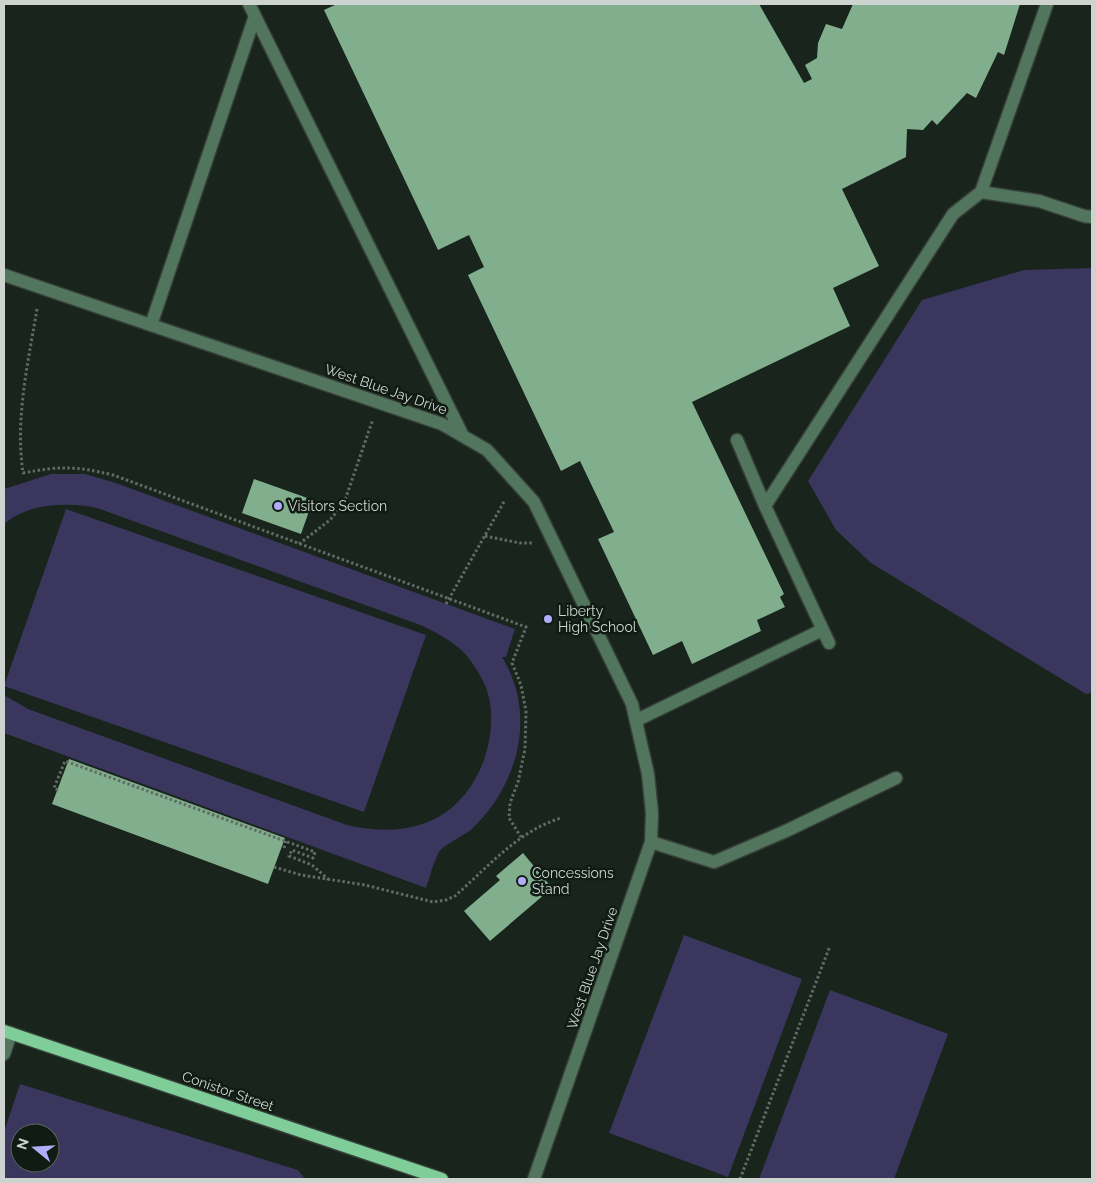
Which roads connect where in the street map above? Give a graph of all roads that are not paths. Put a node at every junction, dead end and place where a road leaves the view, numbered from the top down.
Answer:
1 (249, 4) edge
2 (1047, 4) edge
3 (255, 16) junction
4 (981, 192) junction
5 (1092, 216) edge
6 (4, 275) edge
7 (151, 325) junction
8 (463, 436) junction
9 (736, 440) dead end
10 (765, 506) junction
11 (822, 630) junction
12 (829, 643) dead end
13 (637, 720) junction
14 (896, 778) dead end
15 (651, 842) junction
16 (7, 1032) edge
17 (4, 1054) edge
18 (442, 1179) edge
19 (534, 1179) edge

1 - 3 lane
2 - 4 lane
3 - 7 lane
3 - 8 lane
4 - 5 lane
4 - 10 lane
6 - 7 lane, West Blue Jay Drive
7 - 8 lane, West Blue Jay Drive
8 - 13 lane, West Blue Jay Drive
9 - 10 lane
10 - 11 lane
11 - 12 lane
11 - 13 lane
13 - 15 lane, West Blue Jay Drive
14 - 15 lane
15 - 19 lane, West Blue Jay Drive
16 - 17 lane
16 - 18 main road, Conistor Street

